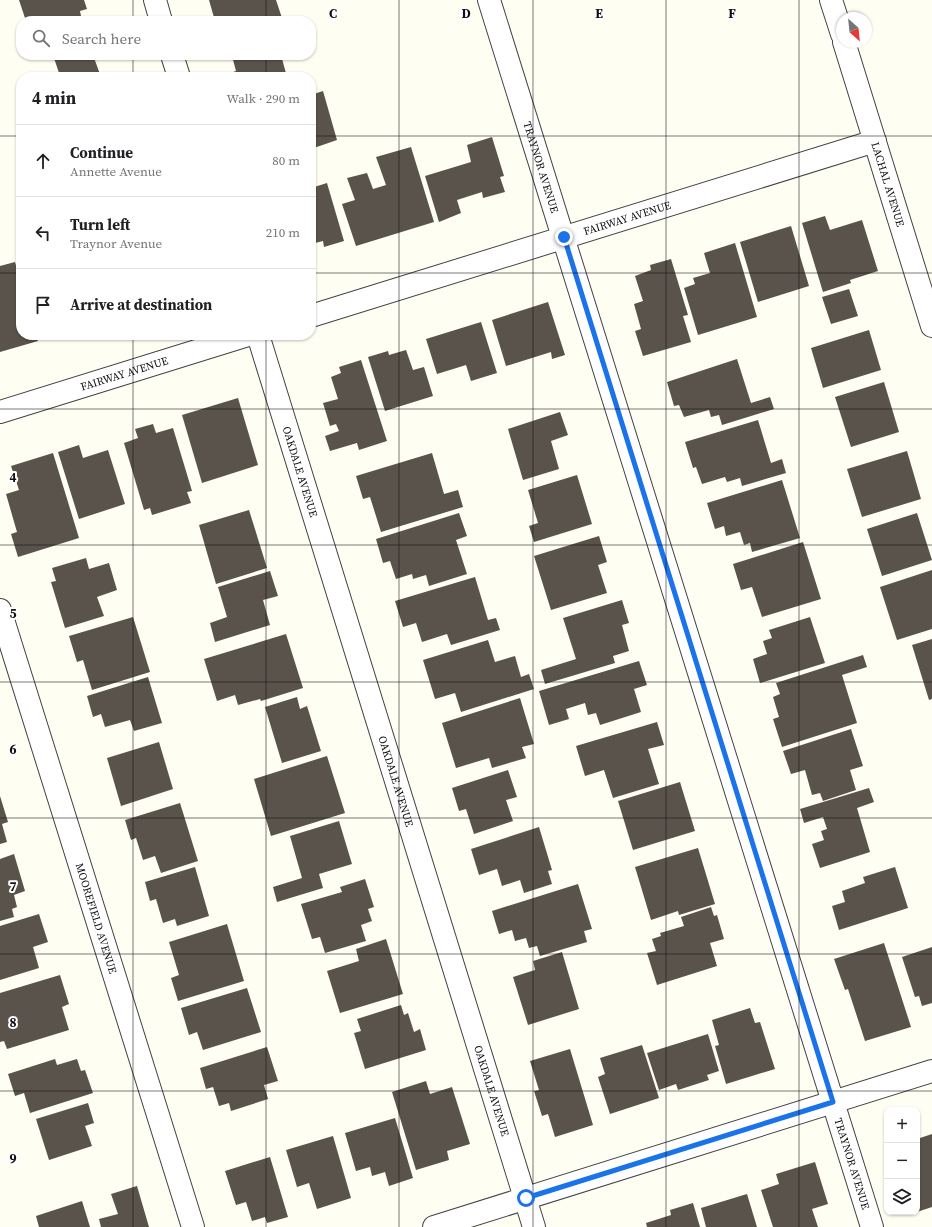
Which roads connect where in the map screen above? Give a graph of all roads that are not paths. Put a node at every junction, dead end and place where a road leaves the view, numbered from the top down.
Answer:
1 (155, 0) edge
2 (489, 0) edge
3 (832, 0) edge
4 (836, 14) edge
5 (160, 16) edge
6 (846, 48) edge
7 (174, 60) edge
8 (177, 72) edge
9 (875, 141) junction
10 (564, 237) junction
11 (316, 314) edge
12 (932, 326) edge
13 (232, 340) edge
14 (260, 340) edge
15 (0, 412) edge
16 (0, 610) edge
17 (932, 1071) edge
18 (833, 1102) junction
19 (526, 1198) junction
20 (193, 1227) edge
21 (434, 1227) edge
22 (534, 1227) edge
23 (872, 1227) edge

1 - 5 street
2 - 10 street, TRAYNOR AVENUE
3 - 4 street
6 - 9 street, LACHAL AVENUE
7 - 8 street
9 - 10 street, FAIRWAY AVENUE
9 - 12 street, LACHAL AVENUE
10 - 11 street, FAIRWAY AVENUE
10 - 18 street, TRAYNOR AVENUE
13 - 15 street, FAIRWAY AVENUE
14 - 19 street, OAKDALE AVENUE
16 - 20 street, MOOREFIELD AVENUE
17 - 18 street
18 - 19 street
18 - 23 street, TRAYNOR AVENUE
19 - 21 street
19 - 22 street, OAKDALE AVENUE

